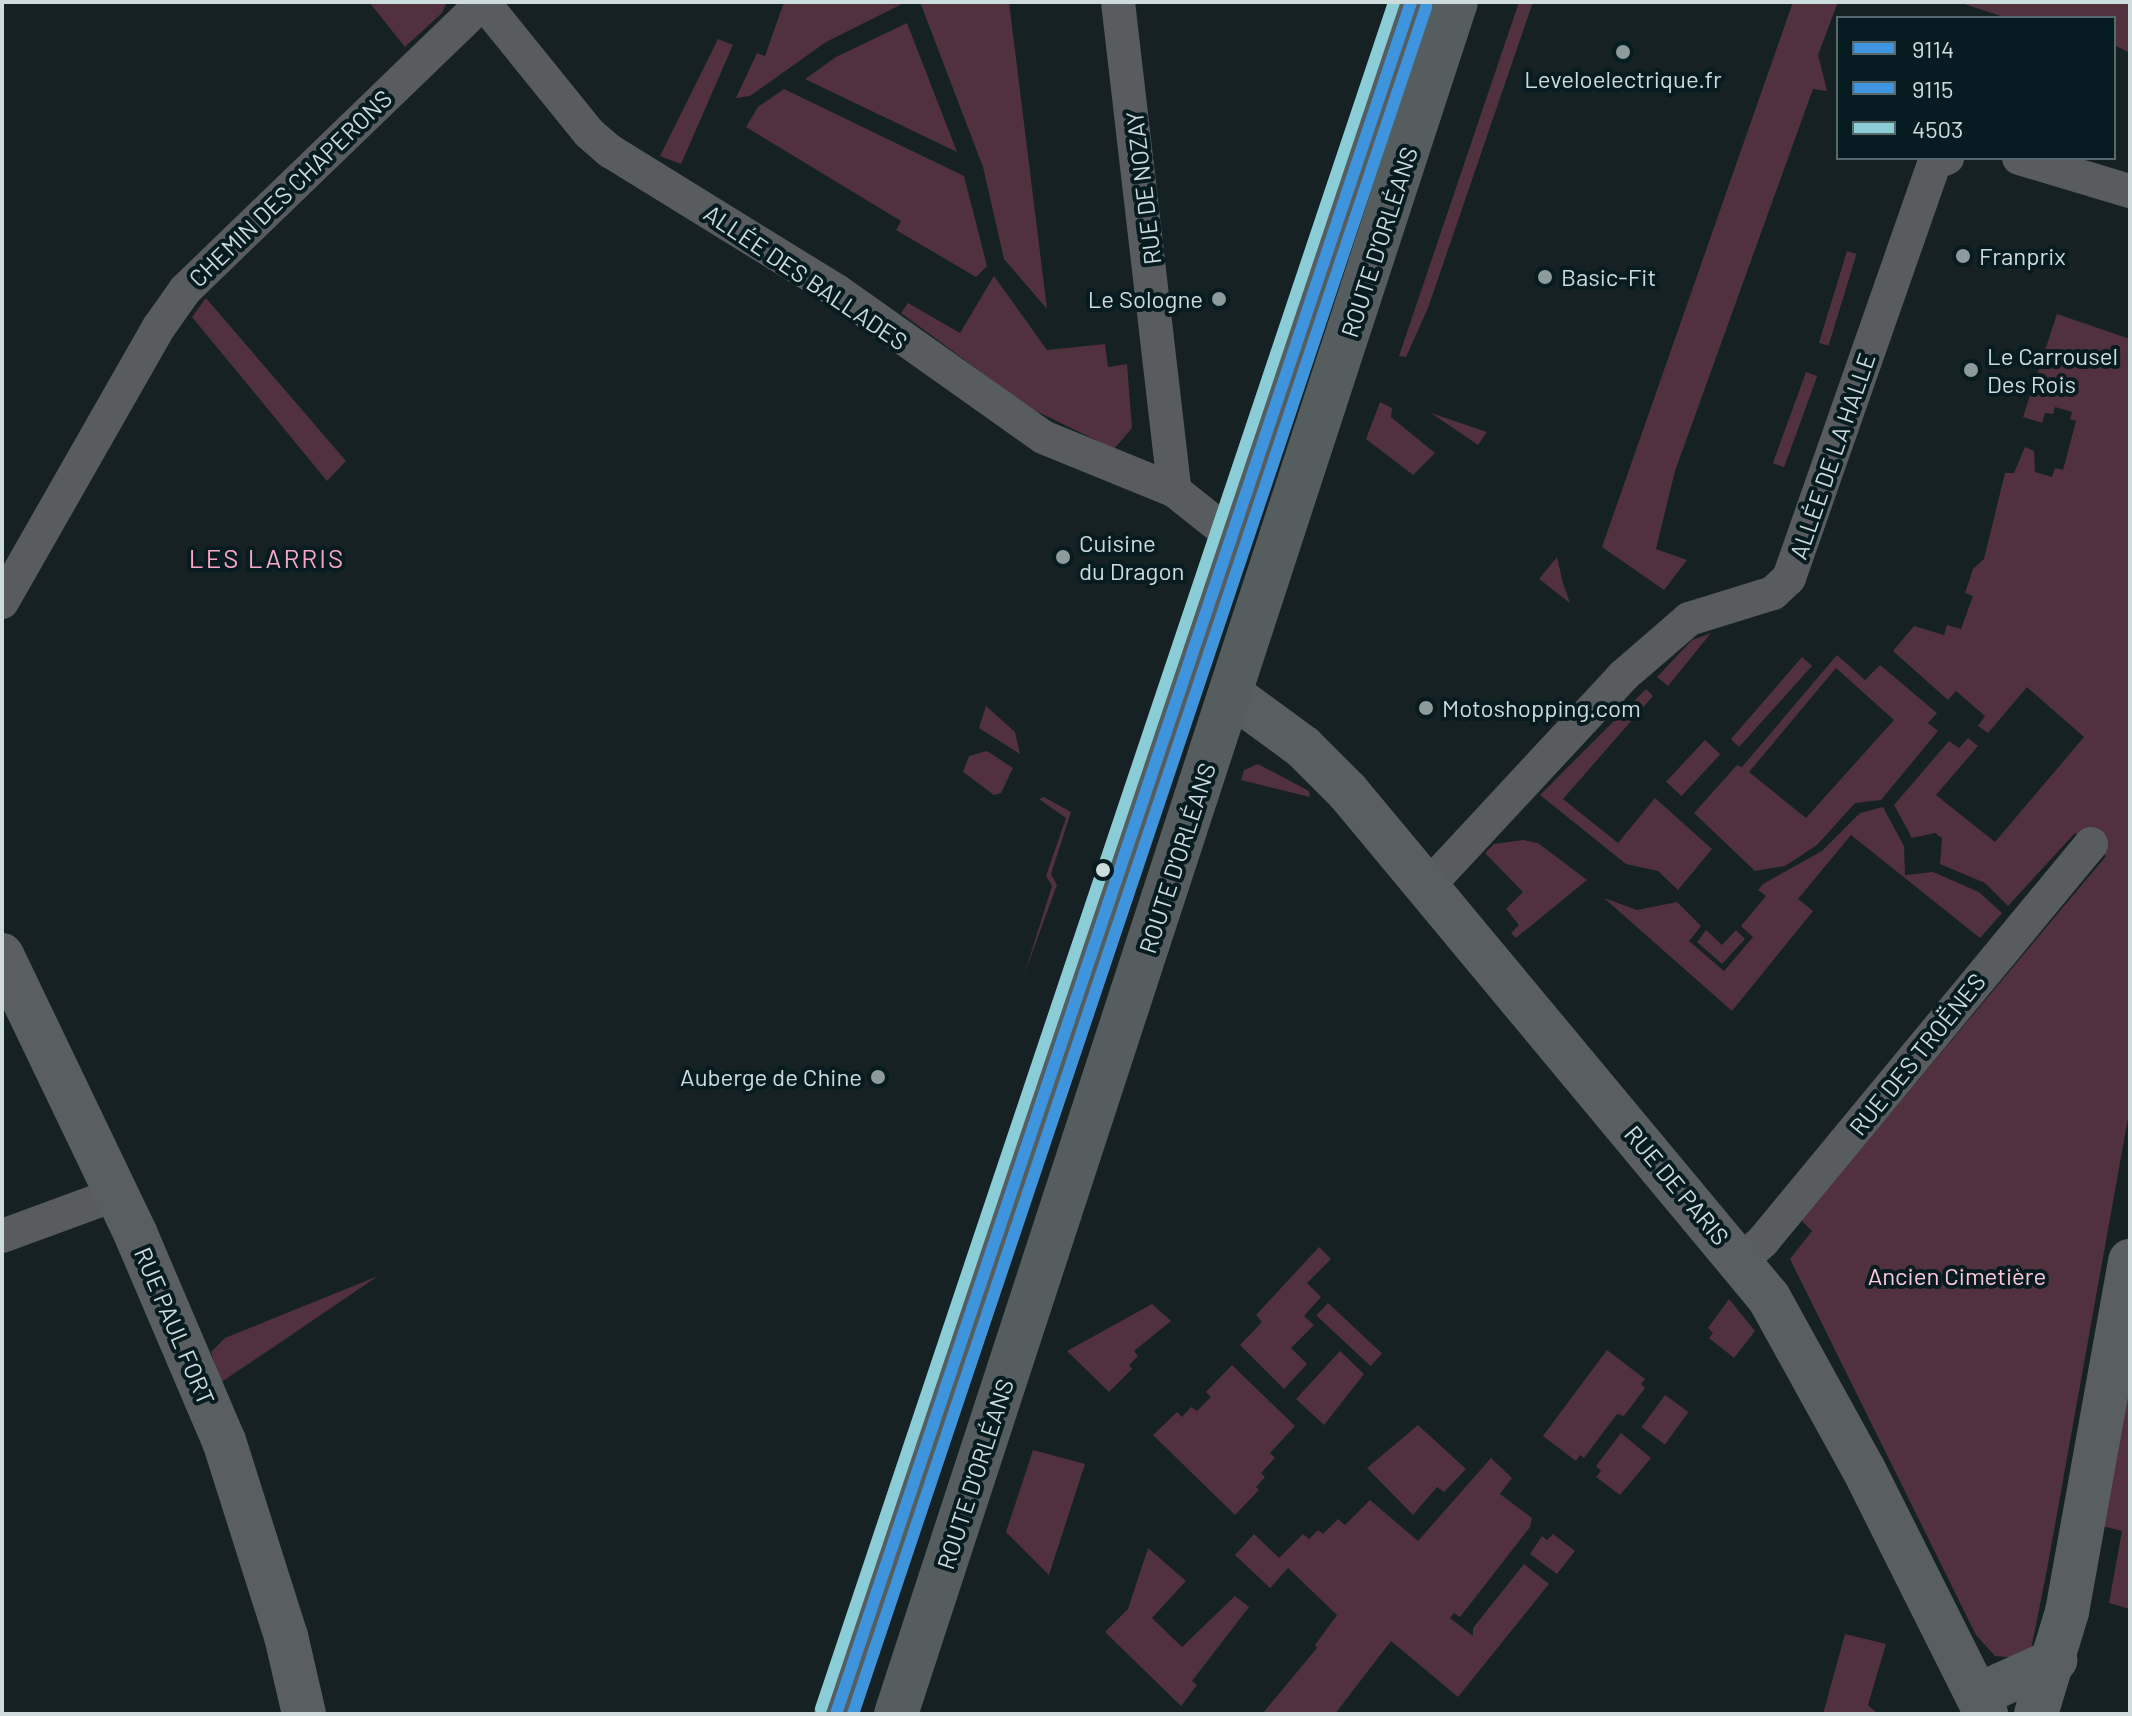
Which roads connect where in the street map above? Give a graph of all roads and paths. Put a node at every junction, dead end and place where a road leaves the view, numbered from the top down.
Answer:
1 (483, 2) edge
2 (1118, 2) edge
3 (1411, 2) edge
4 (1456, 2) edge
5 (1942, 160) edge
6 (2026, 160) edge
7 (2130, 191) edge
8 (1175, 491) junction
9 (1234, 538) junction
10 (2, 602) edge
11 (1232, 695) junction
12 (2091, 844) dead end
13 (1429, 885) junction
14 (2, 955) edge
15 (117, 1194) junction
16 (2, 1236) edge
17 (1741, 1261) junction
18 (2130, 1261) edge
19 (2055, 1660) junction
20 (1982, 1704) edge
21 (304, 1714) edge
22 (836, 1714) edge
23 (896, 1714) edge
24 (2036, 1714) edge

1 - 8 street, ALLÉE DES BALLADES
1 - 10 street, CHEMIN DES CHAPERONS
2 - 8 street, RUE DE NOZAY
3 - 9 main road, ROUTE D'ORLÉANS
4 - 11 main road, ROUTE D'ORLÉANS
5 - 13 street, ALLÉE DE LA HALLE
6 - 7 street
8 - 9 street
9 - 22 main road, ROUTE D'ORLÉANS
11 - 13 street, RUE DE PARIS
11 - 23 main road, ROUTE D'ORLÉANS
12 - 17 street, RUE DES TROËNES
13 - 17 street, RUE DE PARIS
14 - 15 street, RUE PAUL FORT
15 - 16 street
15 - 21 street, RUE PAUL FORT
17 - 20 street, RUE DE PARIS
18 - 19 street
19 - 20 street
19 - 24 street

